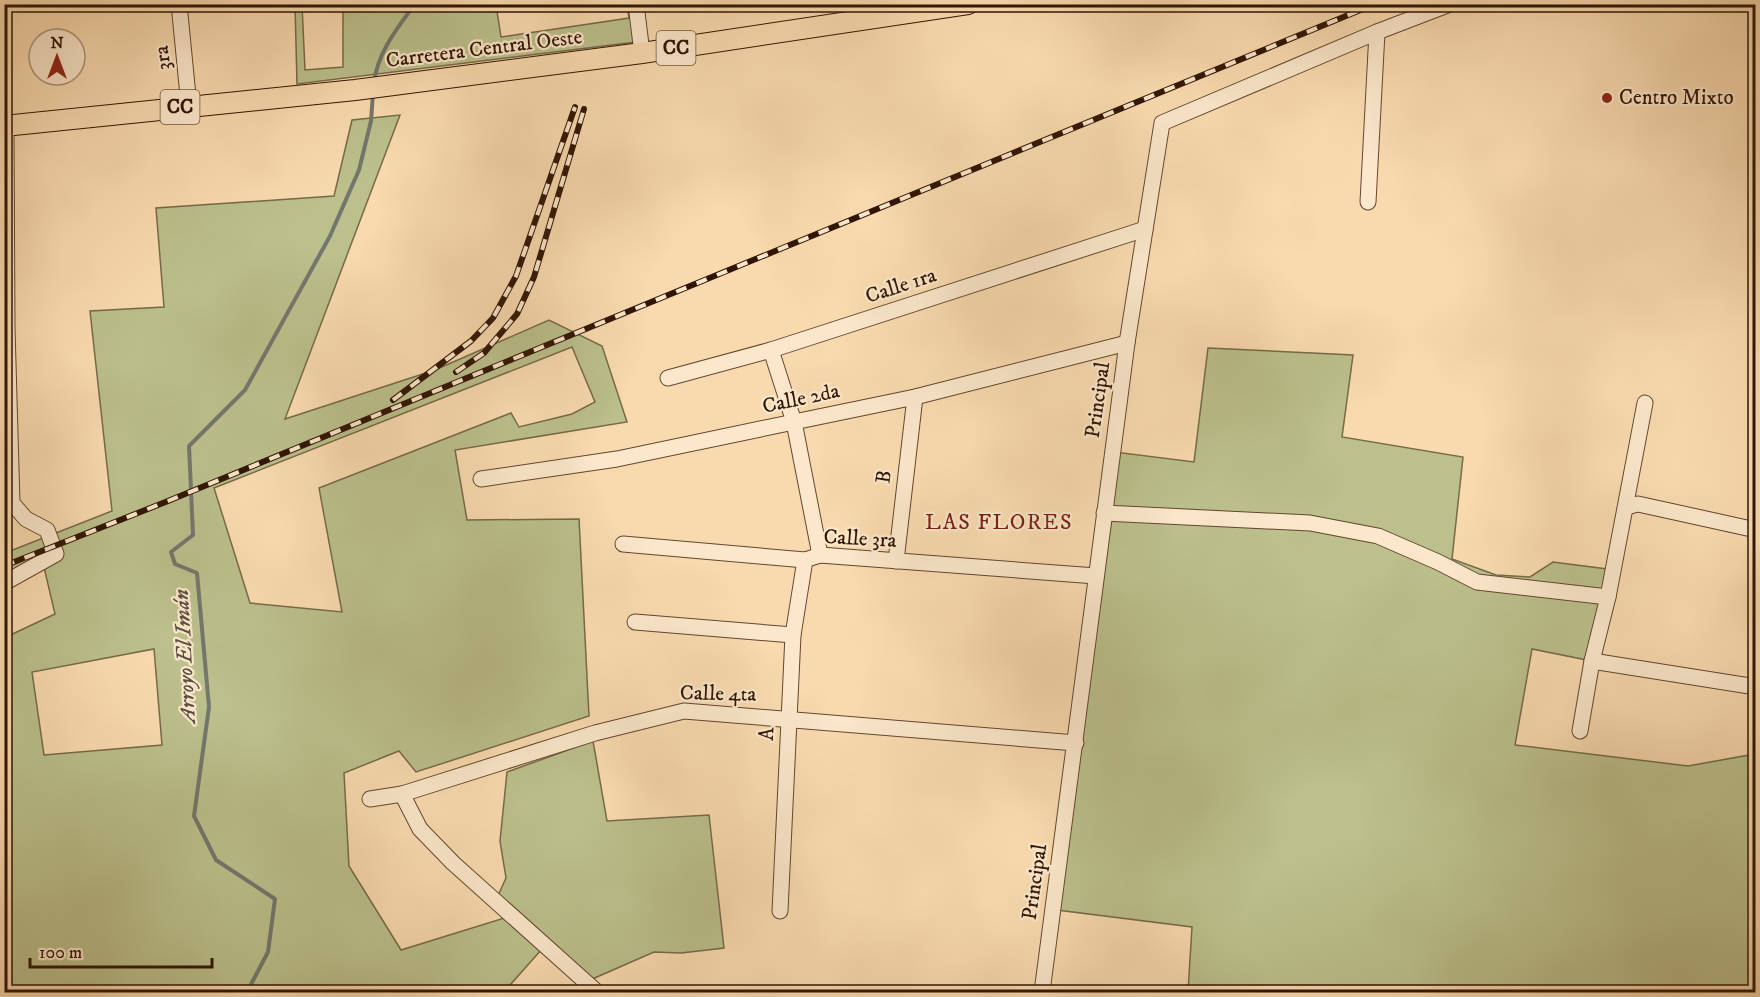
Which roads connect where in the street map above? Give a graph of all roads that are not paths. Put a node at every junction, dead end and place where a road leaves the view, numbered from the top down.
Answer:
1 (179, 4) edge
2 (636, 4) edge
3 (1450, 4) edge
4 (957, 5) edge
5 (1377, 32) junction
6 (642, 53) junction
7 (189, 106) junction
8 (5, 126) edge
9 (1368, 202) dead end
10 (1145, 229) junction
11 (1127, 343) junction
12 (771, 350) junction
13 (668, 378) dead end
14 (915, 397) junction
15 (1645, 403) dead end
16 (794, 422) junction
17 (481, 479) dead end
18 (1626, 507) junction
19 (1104, 513) junction
20 (1755, 530) edge
21 (623, 543) dead end
22 (812, 557) junction
23 (896, 561) junction
24 (1096, 576) junction
25 (4, 583) edge
26 (1608, 597) junction
27 (635, 622) dead end
28 (793, 635) junction
29 (1592, 661) junction
30 (1755, 687) edge
31 (789, 718) junction
32 (1580, 731) dead end
33 (1076, 743) junction
34 (402, 794) junction
35 (370, 799) dead end
36 (780, 911) dead end
37 (597, 993) edge
38 (1042, 993) edge

1 - 7 street, 3ra
2 - 6 street
3 - 5 street, Principal
4 - 6 main road, Carretera Central Oeste / CC
5 - 9 street
5 - 10 street, Principal
6 - 7 main road, Carretera Central Oeste / CC
7 - 8 main road, Carretera Central Oeste / CC
8 - 25 street
10 - 11 street, Principal
10 - 12 street, Calle 1ra
11 - 14 street, Calle 2da
11 - 19 street, Principal
12 - 13 street, Calle 1ra
12 - 16 street, A
14 - 16 street, Calle 2da
14 - 23 street, B
15 - 18 street
16 - 17 street, Calle 2da
16 - 22 street, A
18 - 20 street
18 - 26 street
19 - 24 street, Principal
19 - 26 street
21 - 22 street, Calle 3ra
22 - 23 street, Calle 3ra
22 - 28 street, A
23 - 24 street, Calle 3ra
24 - 33 street, Principal
26 - 29 street
27 - 28 street
28 - 31 street, A
29 - 30 street
29 - 32 street
31 - 33 street, Calle 4ta
31 - 34 street, Calle 4ta
31 - 36 street, A
33 - 38 street, Principal
34 - 35 street, Calle 4ta
34 - 37 street

